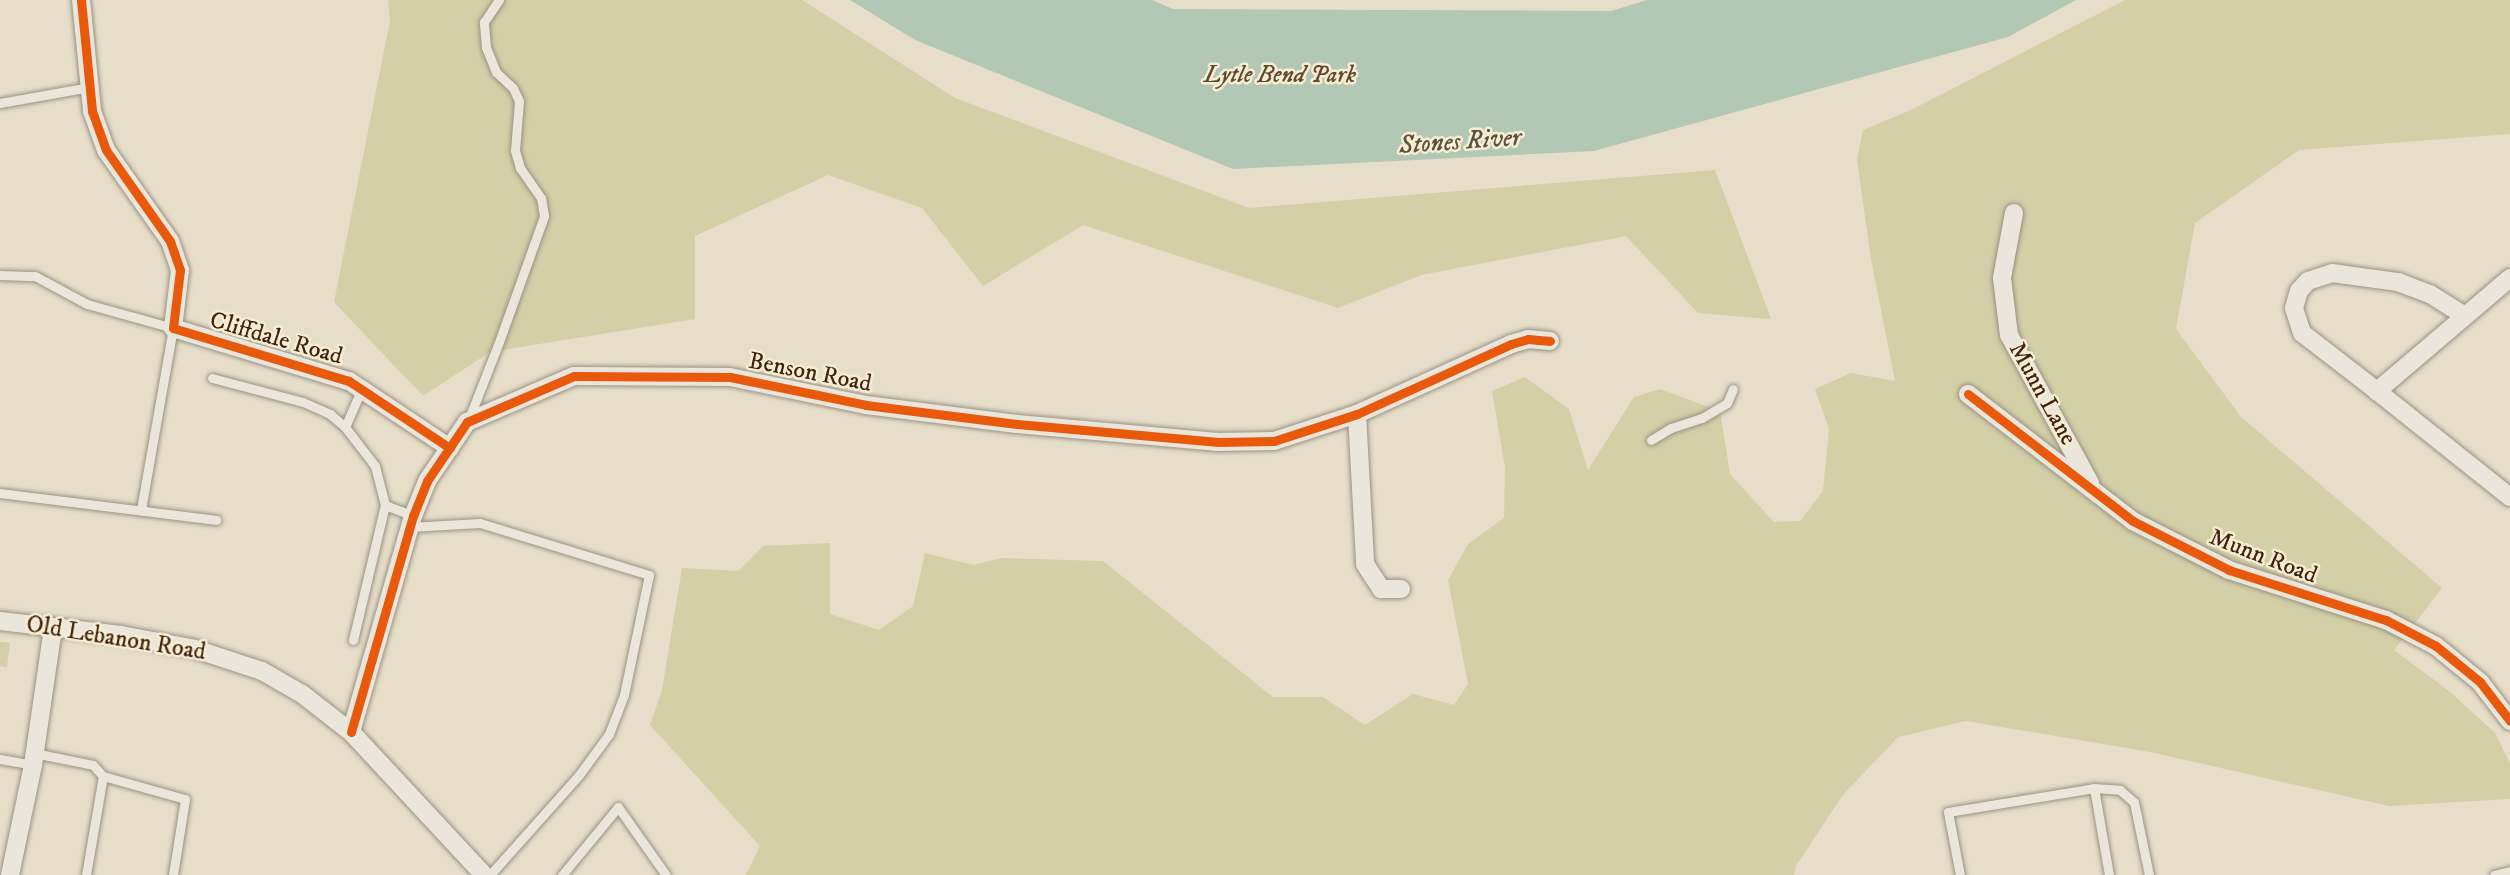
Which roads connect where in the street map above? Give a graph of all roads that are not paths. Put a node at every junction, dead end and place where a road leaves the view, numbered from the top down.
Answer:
1 (81, 0) edge
2 (499, 0) edge
3 (90, 87) junction
4 (0, 103) edge
5 (2014, 213) dead end
6 (0, 275) edge
7 (2510, 278) edge
8 (2465, 316) junction
9 (173, 328) junction
10 (1550, 341) dead end
11 (212, 378) dead end
12 (362, 388) junction
13 (1733, 389) dead end
14 (2376, 391) junction
15 (1968, 394) dead end
16 (1357, 414) junction
17 (467, 422) junction
18 (345, 427) junction
19 (1651, 440) dead end
20 (450, 448) junction
21 (2093, 489) junction
22 (0, 493) edge
23 (2510, 498) edge
24 (385, 505) junction
25 (141, 510) junction
26 (216, 520) dead end
27 (411, 522) junction
28 (1402, 589) dead end
29 (0, 621) edge
30 (53, 628) junction
31 (353, 640) dead end
32 (2510, 721) edge
33 (351, 732) junction
34 (0, 759) edge
35 (33, 759) junction
36 (103, 776) junction
37 (2094, 788) junction
38 (2510, 871) edge
39 (10, 875) edge
40 (86, 875) edge
41 (173, 875) edge
42 (484, 875) edge
43 (491, 875) edge
44 (562, 875) edge
45 (666, 875) edge
46 (1960, 875) edge
47 (2109, 875) edge
48 (2149, 875) edge
49 (2494, 875) edge

1 - 3 street, Cliffdale Road
2 - 17 lane
3 - 4 lane
3 - 9 street, Cliffdale Road
5 - 21 street, Munn Lane
6 - 9 lane
7 - 8 street
8 - 14 street
8 - 14 street
9 - 12 street, Cliffdale Road
9 - 25 lane
10 - 16 street, Benson Road
11 - 18 lane
12 - 18 lane
12 - 20 street, Cliffdale Road
13 - 19 lane
14 - 23 street
15 - 21 street, Munn Road
16 - 17 street, Benson Road
16 - 28 street
17 - 20 street
18 - 24 lane
20 - 27 street
21 - 32 street, Munn Road
22 - 25 lane
24 - 27 lane
24 - 31 lane
25 - 26 lane
27 - 33 street
27 - 43 lane
29 - 30 street, Old Lebanon Road
30 - 33 street, Old Lebanon Road
30 - 35 street
33 - 42 street, Old Lebanon Road
34 - 35 lane
35 - 36 lane
35 - 39 street
36 - 40 lane
36 - 41 lane
37 - 46 lane
37 - 47 lane
37 - 48 lane
38 - 49 lane
44 - 45 lane

